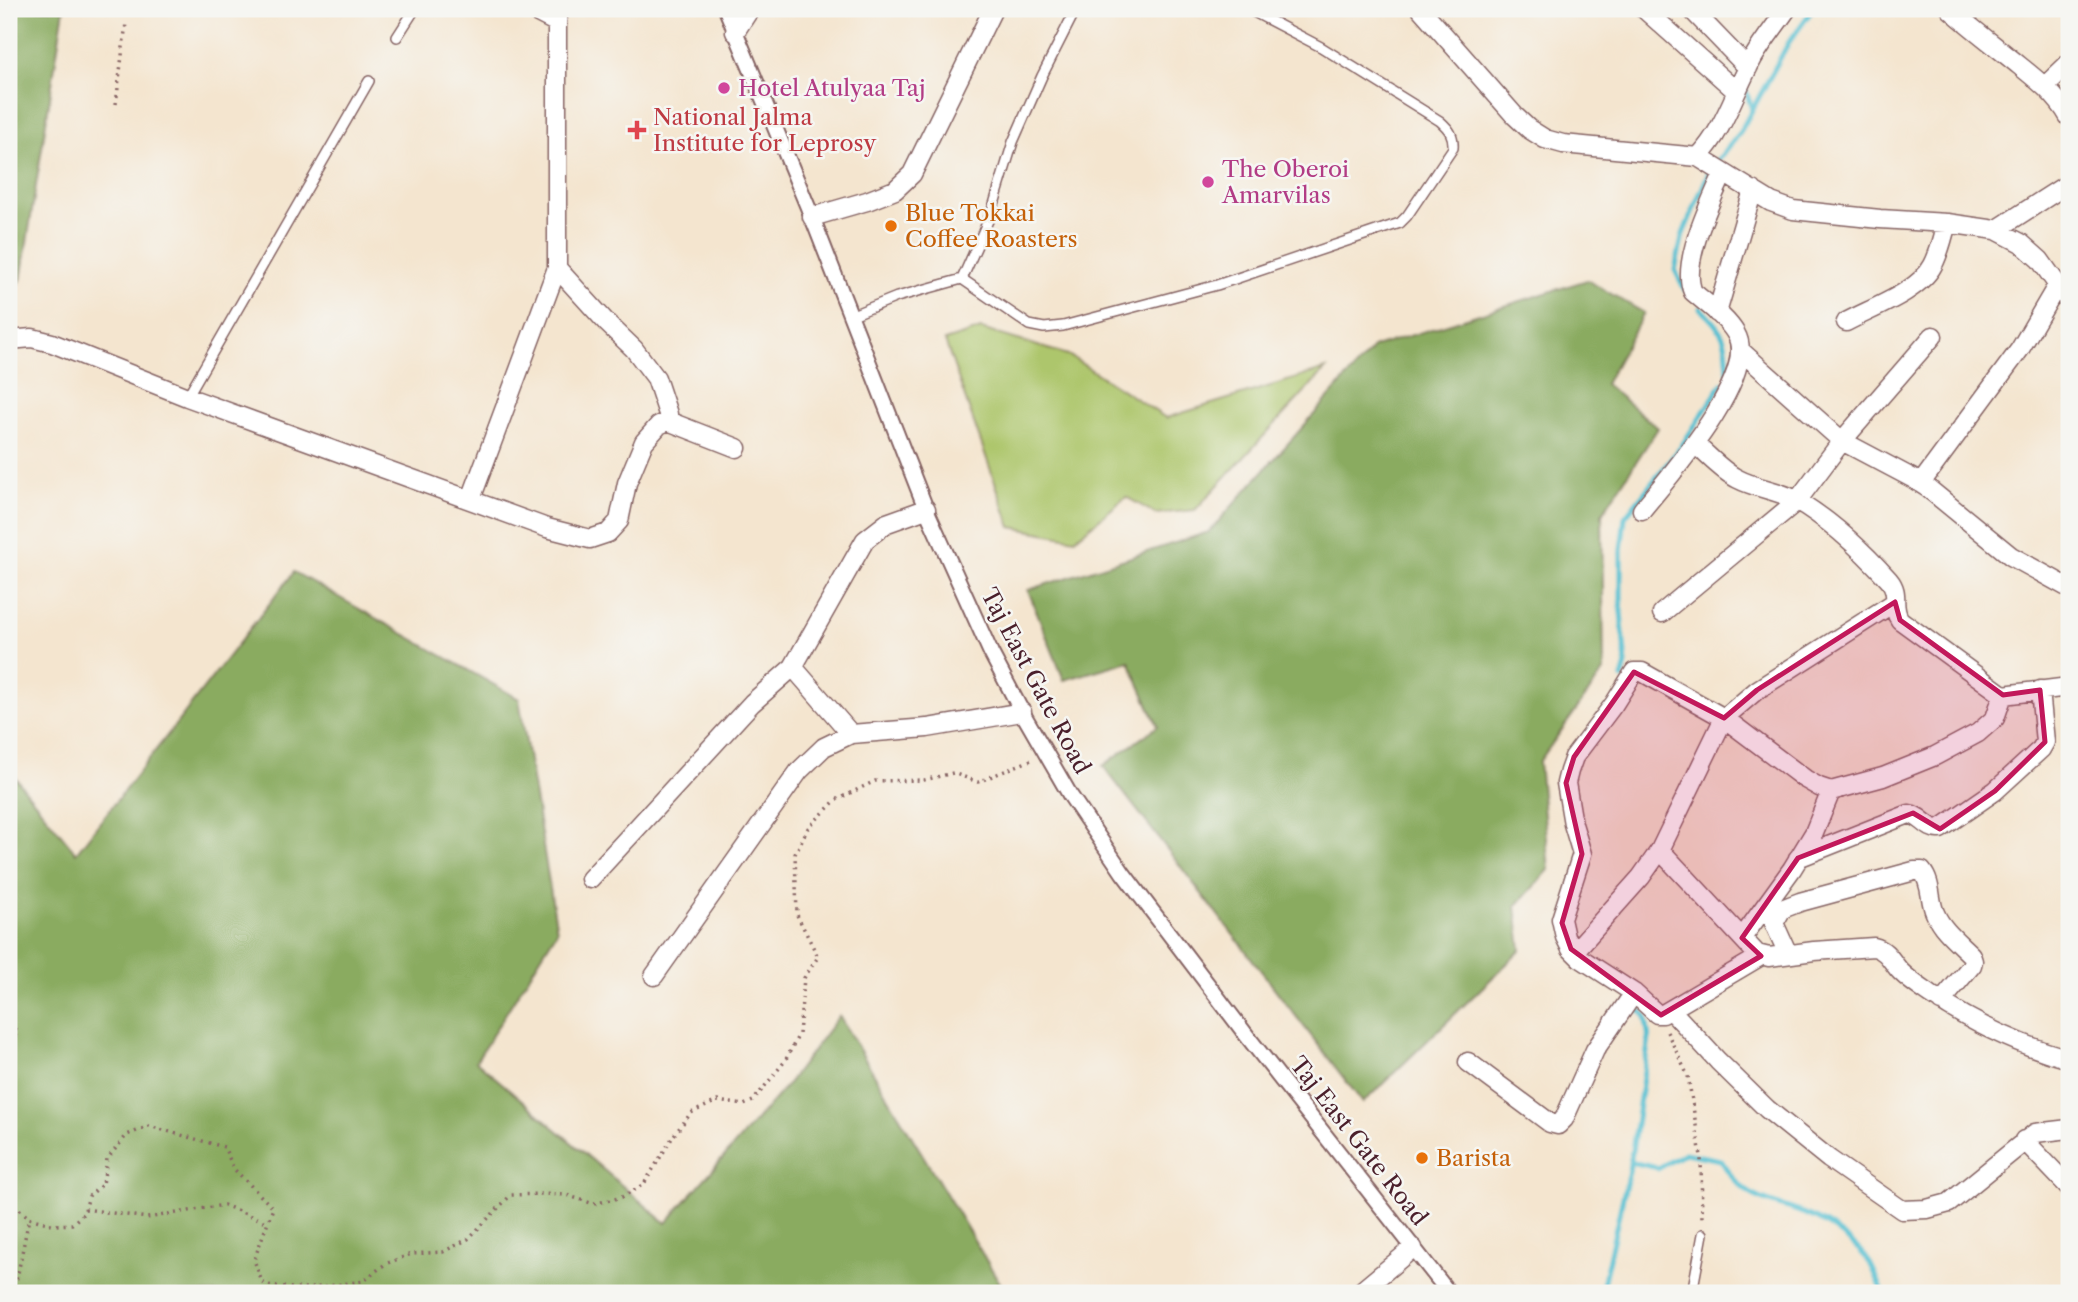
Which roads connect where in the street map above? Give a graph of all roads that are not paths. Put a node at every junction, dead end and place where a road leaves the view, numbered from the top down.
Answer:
1 (415, 9) edge
2 (530, 9) edge
3 (726, 9) edge
4 (750, 9) edge
5 (993, 9) edge
6 (1076, 9) edge
7 (1248, 9) edge
8 (1421, 9) edge
9 (1644, 9) edge
10 (1691, 9) edge
11 (1787, 9) edge
12 (1950, 9) edge
13 (558, 16) edge
14 (735, 33) junction
15 (397, 37) dead end
16 (2069, 63) edge
17 (1748, 68) junction
18 (369, 81) dead end
19 (2045, 86) junction
20 (1737, 92) junction
21 (2069, 117) edge
22 (1698, 157) junction
23 (1723, 174) junction
24 (2069, 183) edge
25 (1753, 190) junction
26 (811, 218) junction
27 (1947, 223) junction
28 (1996, 230) junction
29 (557, 268) junction
30 (962, 279) junction
31 (2058, 284) junction
32 (2069, 302) edge
33 (1717, 313) junction
34 (850, 316) junction
35 (1846, 321) dead end
36 (1933, 336) dead end
37 (9, 340) edge
38 (1741, 351) junction
39 (1757, 365) junction
40 (1733, 381) junction
41 (187, 397) junction
42 (668, 421) junction
43 (1842, 441) junction
44 (1696, 445) junction
45 (737, 448) dead end
46 (1920, 483) junction
47 (471, 499) junction
48 (1797, 501) junction
49 (926, 509) junction
50 (1642, 510) dead end
51 (2069, 588) edge
52 (1895, 602) junction
53 (1662, 613) dead end
54 (793, 667) junction
55 (2069, 687) edge
56 (2040, 690) junction
57 (2003, 695) junction
58 (1022, 712) junction
59 (1724, 718) junction
60 (851, 734) junction
61 (1831, 791) junction
62 (1660, 850) junction
63 (1798, 858) junction
64 (590, 879) dead end
65 (1742, 939) junction
66 (1574, 952) junction
67 (1788, 954) junction
68 (1761, 956) junction
69 (654, 976) dead end
70 (1634, 993) junction
71 (1941, 1002) junction
72 (1664, 1012) junction
73 (2069, 1059) edge
74 (1468, 1062) dead end
75 (2069, 1129) edge
76 (2024, 1140) junction
77 (2069, 1187) edge
78 (1703, 1234) road end
79 (1413, 1248) junction
80 (1359, 1293) edge
81 (1450, 1293) edge
82 (1692, 1293) edge

1 - 15 lane
2 - 13 street
3 - 14 street, Taj East Gate Road
4 - 14 street
5 - 26 street
6 - 30 lane
7 - 30 lane
8 - 22 street
9 - 20 street
10 - 17 street
11 - 17 street
12 - 19 street
13 - 29 street
14 - 26 street, Taj East Gate Road
16 - 19 street
17 - 20 street
18 - 41 lane
19 - 21 street
20 - 22 street
22 - 23 street
23 - 25 street
23 - 33 street
24 - 28 street
25 - 27 street
25 - 33 street
26 - 34 street, Taj East Gate Road
27 - 28 street
27 - 35 street
28 - 31 street
29 - 42 street
29 - 47 street
30 - 34 lane
31 - 32 street
31 - 46 street
33 - 38 street
34 - 49 street, Taj East Gate Road
36 - 43 street
37 - 41 street
38 - 39 street
38 - 40 street
39 - 40 street
39 - 43 street
40 - 44 street
41 - 47 street
42 - 45 street
42 - 47 street
43 - 46 street
43 - 48 street
44 - 48 street
44 - 50 street
46 - 51 street
48 - 52 street
48 - 53 street
49 - 54 street
49 - 58 street, Taj East Gate Road
52 - 57 street
52 - 59 street
54 - 60 street
54 - 64 street
55 - 56 street
56 - 57 street
56 - 63 street
57 - 61 street
58 - 60 street
58 - 79 street, Taj East Gate Road
59 - 61 street
59 - 62 street
59 - 66 street
60 - 69 street
61 - 63 street
62 - 65 street
62 - 66 street
63 - 65 street
65 - 68 street
66 - 70 street
67 - 68 street
67 - 71 street
67 - 71 street
68 - 72 street
70 - 72 street
70 - 74 street
71 - 73 street
72 - 76 street
75 - 76 street
76 - 77 street
78 - 82 lane
79 - 80 street
79 - 81 street, Taj East Gate Road

